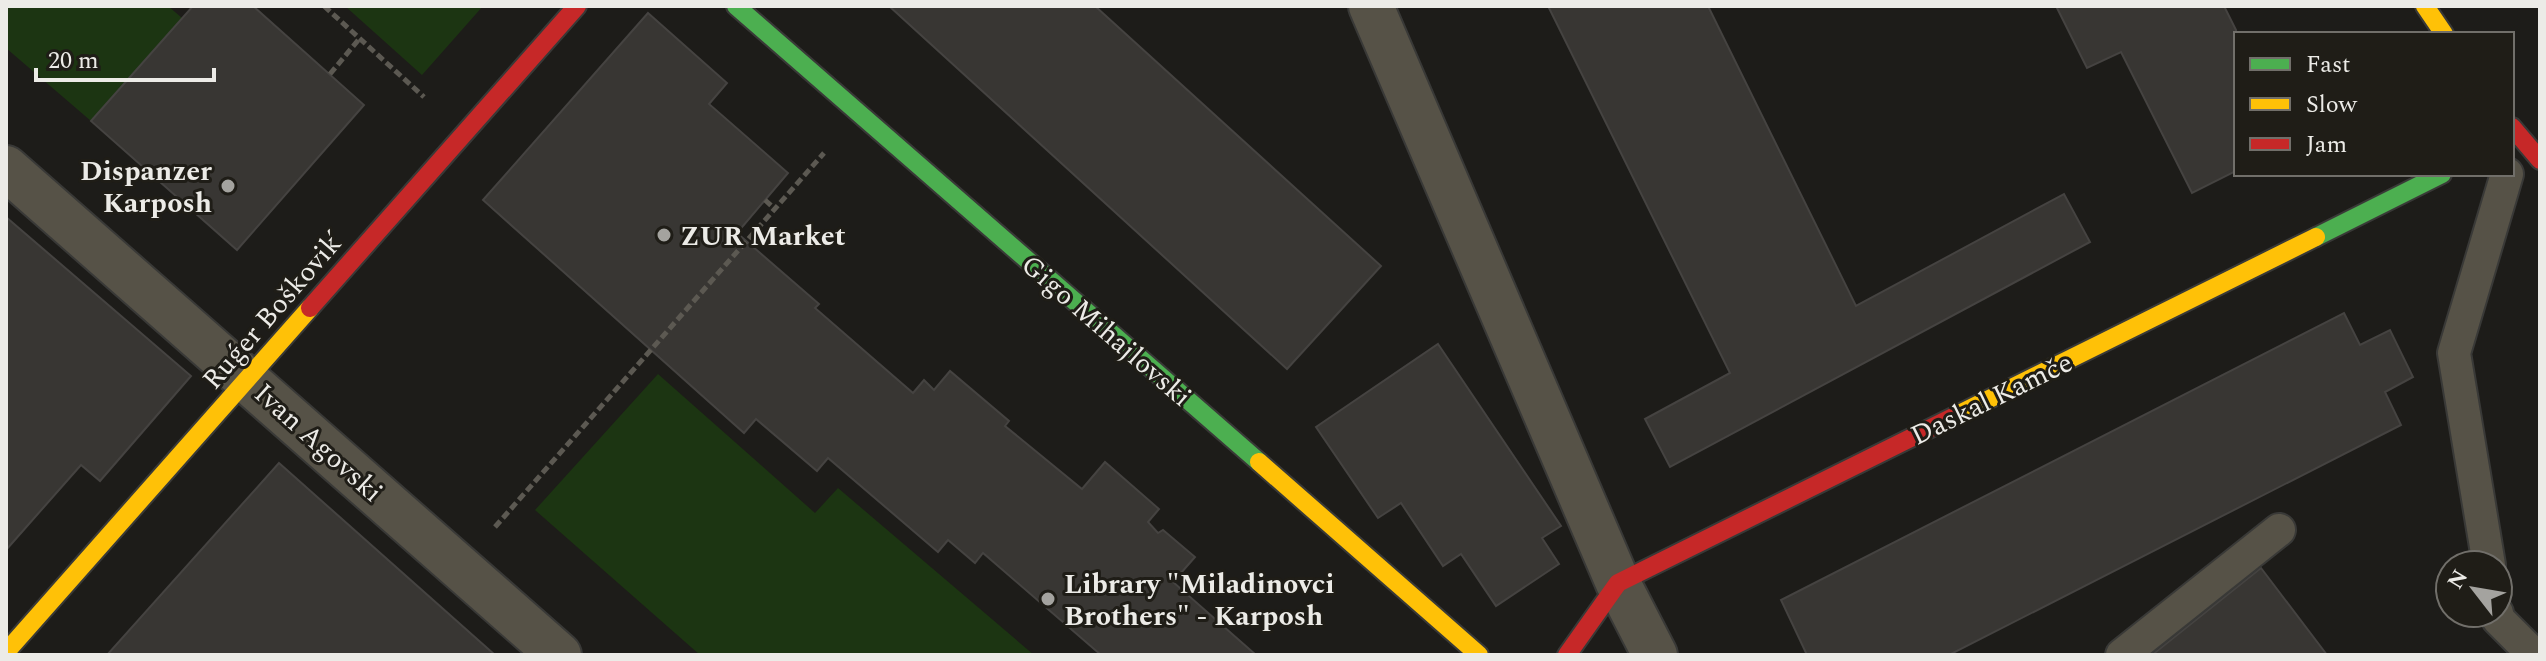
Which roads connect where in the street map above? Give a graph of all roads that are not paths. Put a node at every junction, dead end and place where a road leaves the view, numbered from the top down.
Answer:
1 (577, 6) edge
2 (736, 6) edge
3 (1371, 6) edge
4 (2425, 6) edge
5 (2443, 32) edge
6 (6, 168) edge
7 (2438, 176) edge
8 (2509, 176) edge
9 (248, 379) junction
10 (2279, 530) dead end
11 (2486, 549) edge
12 (1618, 583) junction
13 (2508, 629) edge
14 (6, 652) edge
15 (559, 655) edge
16 (1479, 655) edge
17 (1567, 655) edge
18 (1655, 655) edge
19 (2122, 655) edge
20 (2534, 655) edge

1 - 9 street, Ruǵer Boškoviḱ
2 - 16 street, Gigo Mihajlovski
3 - 12 street
4 - 5 street
6 - 9 street, Ivan Agovski
7 - 12 street, Daskal Kamče
8 - 11 lane
9 - 14 street, Ruǵer Boškoviḱ
9 - 15 street, Ivan Agovski
10 - 19 lane
12 - 17 street, Daskal Kamče
12 - 18 street
13 - 20 lane

